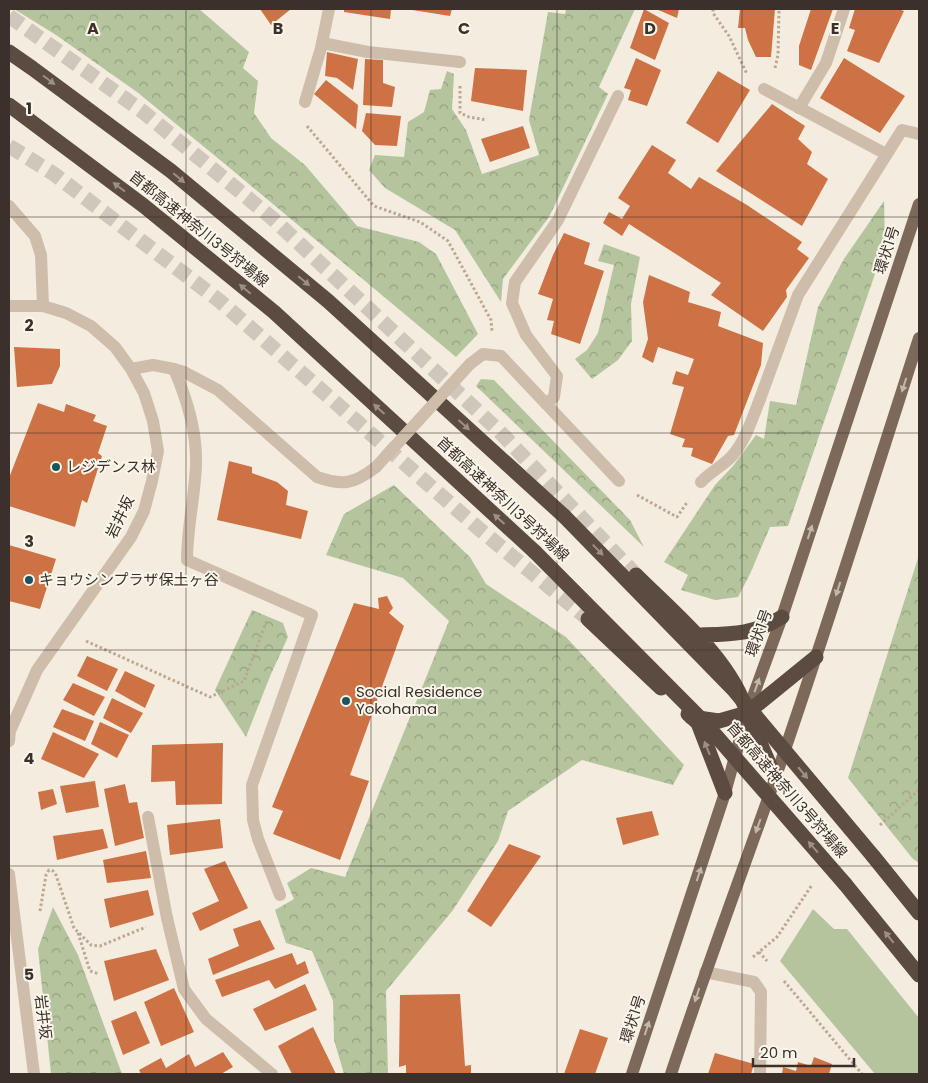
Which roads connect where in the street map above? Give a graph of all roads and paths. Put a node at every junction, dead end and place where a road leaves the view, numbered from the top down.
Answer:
1 (329, 9) edge
2 (714, 9) edge
3 (844, 9) edge
4 (779, 10) dead end
5 (322, 43) junction
6 (9, 52) edge
7 (460, 62) joint
8 (748, 76) dead end
9 (764, 89) joint
10 (618, 96) dead end
11 (305, 102) dead end
12 (9, 105) edge
13 (799, 108) junction
14 (487, 120) dead end
15 (306, 125) dead end
16 (919, 134) edge
17 (886, 154) junction
18 (919, 204) edge
19 (9, 206) edge
20 (9, 306) edge
21 (42, 306) junction
22 (491, 320) dead end
23 (919, 338) edge
24 (132, 368) junction
25 (174, 370) junction
26 (546, 404) junction
27 (619, 481) dead end
28 (702, 482) dead end
29 (635, 495) dead end
30 (669, 512) dead end
31 (636, 575) tunnel mouth
32 (275, 598) junction
33 (782, 617) junction
34 (588, 619) tunnel mouth
35 (65, 632) junction
36 (697, 635) junction
37 (816, 657) junction
38 (747, 713) junction
39 (690, 717) junction
40 (9, 741) edge
41 (775, 778) junction
42 (726, 793) junction
43 (148, 817) dead end
44 (9, 874) edge
45 (280, 895) dead end
46 (919, 913) edge
47 (40, 916) dead end
48 (167, 918) junction
49 (78, 932) junction
50 (759, 952) dead end
51 (773, 967) dead end
52 (705, 972) junction
53 (99, 974) dead end
54 (779, 975) dead end
55 (919, 975) edge
56 (34, 1074) edge
57 (272, 1074) edge
58 (632, 1074) edge
59 (671, 1074) edge
60 (760, 1074) edge
61 (862, 1074) edge

1 - 5 street
2 - 8 path
3 - 13 street
4 - 9 path
5 - 7 street
5 - 11 street
6 -> 46 highway, 首都高速神奈川3号狩場線, bridge
7 - 14 path
9 - 13 street
10 - 26 street
55 -> 12 highway, 首都高速神奈川3号狩場線, bridge
13 - 17 street
15 - 22 path
16 - 17 street
17 - 28 street
33 -> 18 main road, 環状1号
19 - 21 street
20 - 21 street, 岩井坂
21 - 24 street, 岩井坂
23 -> 37 main road
24 - 25 street
24 - 35 street, 岩井坂
25 - 26 street, bridge
25 - 32 street
26 - 27 street
29 - 30 path
31 - 36 highway
32 - 35 path
32 - 45 street
33 - 36 highway
38 -> 33 main road, 環状1号
34 - 39 highway
35 - 40 street, 岩井坂
36 - 38 highway
37 - 38 highway
37 - 41 main road
38 - 39 highway
38 - 41 highway
38 - 42 main road, 環状1号
42 -> 39 highway
41 -> 52 main road
58 -> 42 main road, 環状1号
43 - 48 street
44 - 56 street, 岩井坂
47 - 49 path
48 - 49 path
48 - 57 street
49 - 53 path
50 - 51 path
52 -> 59 main road
52 - 60 street
54 - 61 path

